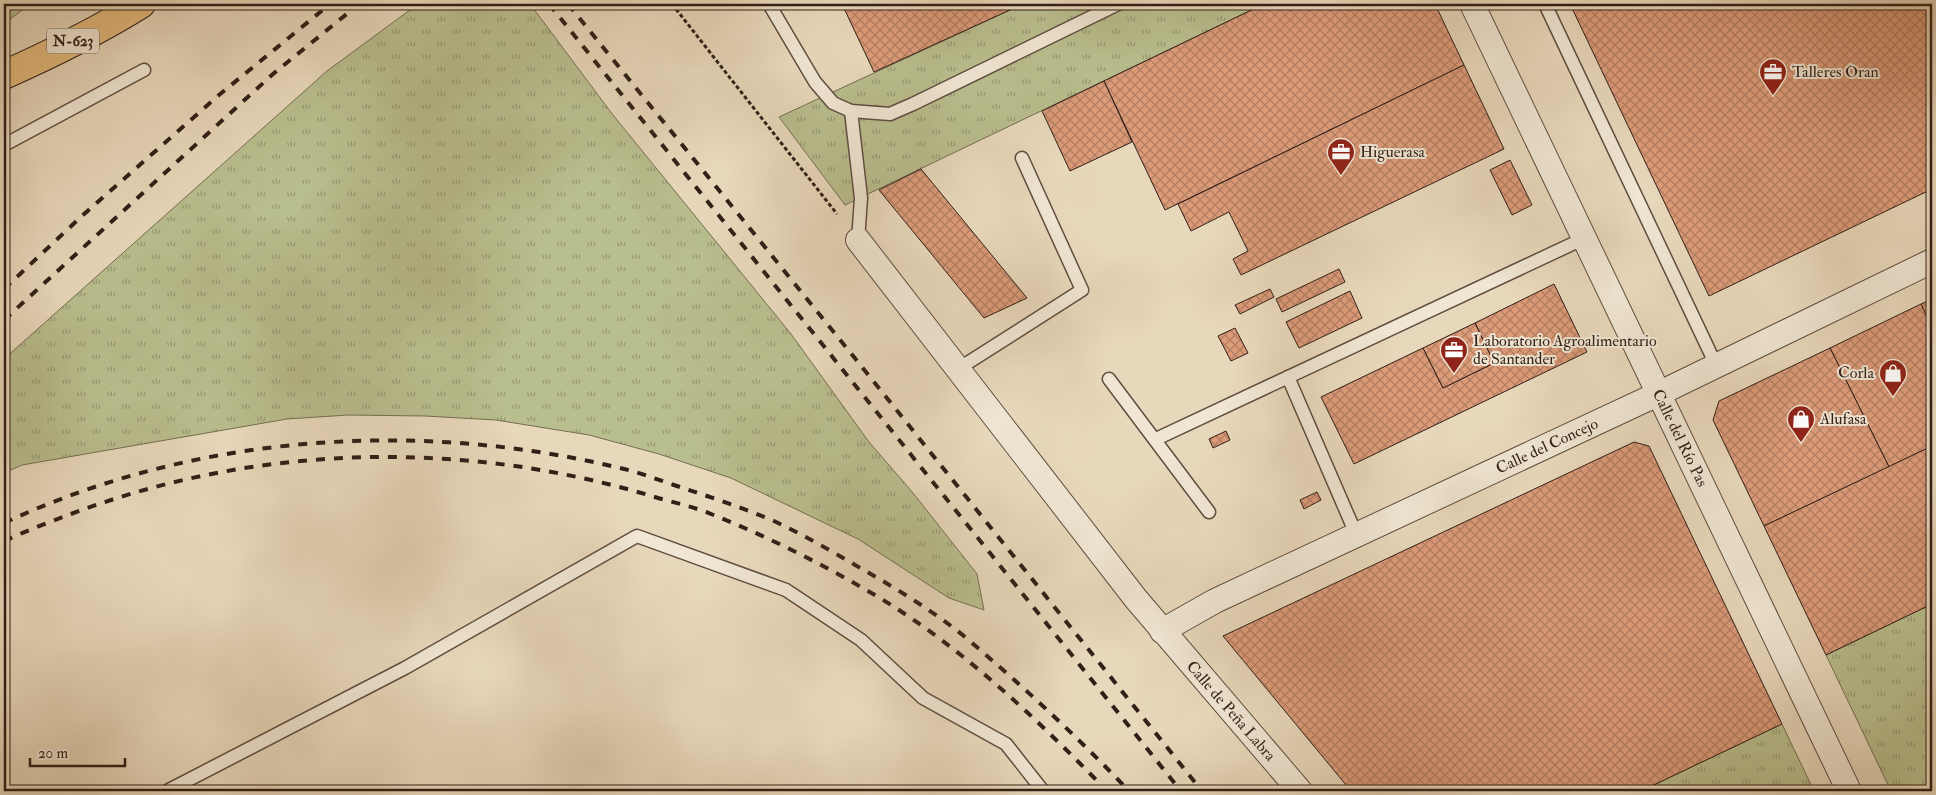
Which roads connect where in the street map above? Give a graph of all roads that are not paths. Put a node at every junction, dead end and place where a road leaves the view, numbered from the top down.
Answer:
1 (141, 4) edge
2 (769, 4) edge
3 (1118, 4) edge
4 (1472, 4) edge
5 (1545, 4) edge
6 (144, 70) dead end
7 (4, 75) edge
8 (851, 111) junction
9 (4, 145) edge
10 (1022, 158) dead end
11 (1585, 238) junction
12 (858, 240) joint
13 (1932, 261) edge
14 (1716, 365) junction
15 (958, 369) junction
16 (1288, 377) junction
17 (1109, 379) dead end
18 (1658, 394) junction
19 (1156, 439) junction
20 (1209, 512) dead end
21 (1356, 534) junction
22 (1162, 631) junction
23 (166, 791) edge
24 (1044, 791) edge
25 (1300, 791) edge
26 (1849, 791) edge

1 - 7 highway, N-623
2 - 8 lane
3 - 8 lane
4 - 11 street, Calle del Río Pas
5 - 14 lane
6 - 9 lane
8 - 12 lane
10 - 15 lane
11 - 16 lane
11 - 18 street, Calle del Río Pas
12 - 15 street, Calle de Peña Labra
13 - 14 street, Calle del Concejo
14 - 18 street, Calle del Concejo
15 - 22 street, Calle de Peña Labra
16 - 19 lane
16 - 21 lane
17 - 19 lane
18 - 21 street, Calle del Concejo
18 - 26 street, Calle del Río Pas
19 - 20 lane
21 - 22 street, Calle del Concejo
22 - 25 street, Calle de Peña Labra
23 - 24 lane

